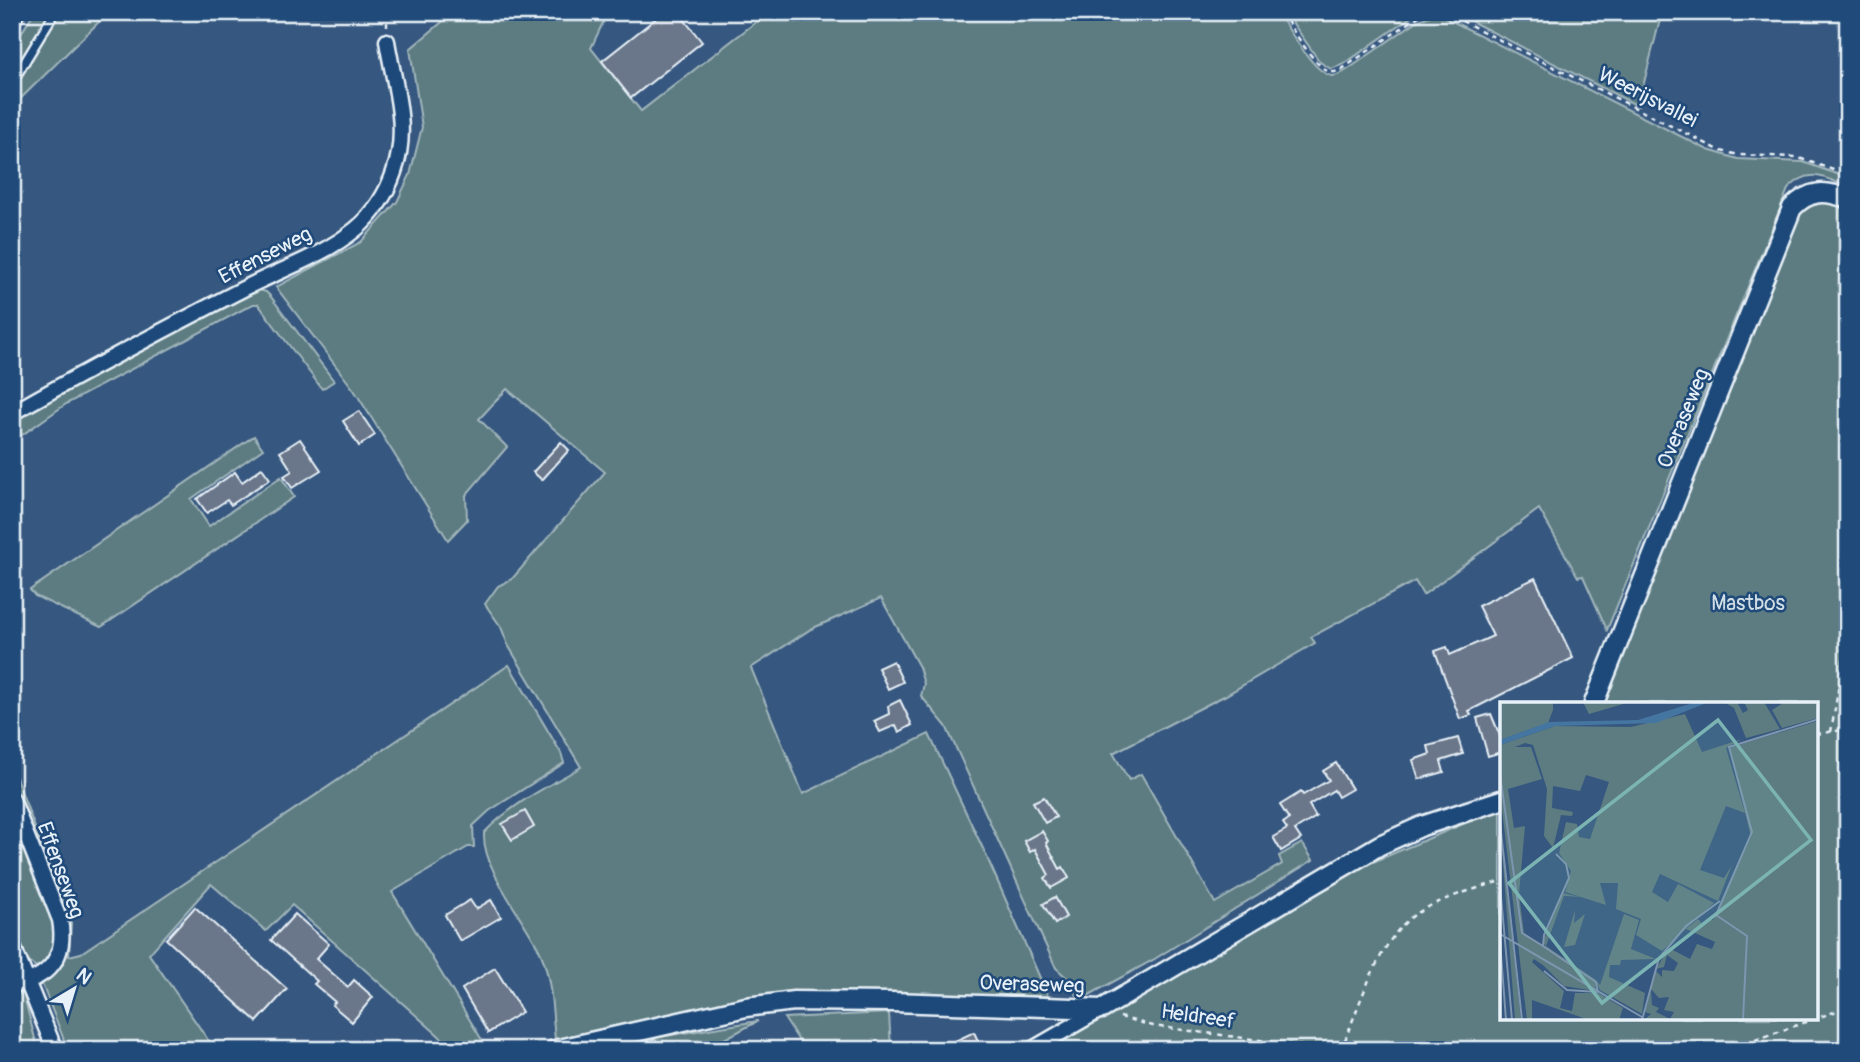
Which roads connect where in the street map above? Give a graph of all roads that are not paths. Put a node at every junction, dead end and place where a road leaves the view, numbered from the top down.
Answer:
1 (55, 12) edge
2 (387, 41) dead end
3 (12, 83) edge
4 (1848, 199) edge
5 (12, 412) edge
6 (1594, 702) edge
7 (12, 799) edge
8 (1500, 800) edge
9 (12, 944) edge
10 (27, 982) junction
11 (12, 985) edge
12 (1102, 1009) junction
13 (55, 1050) edge
14 (555, 1050) edge
15 (1031, 1050) edge

1 - 3 lane
2 - 5 street, Effenseweg
4 - 6 street, Overaseweg
7 - 10 street, Effenseweg
8 - 12 street, Overaseweg
9 - 10 street
10 - 11 street, Effenseweg
10 - 13 street
12 - 14 street, Overaseweg
12 - 15 street

